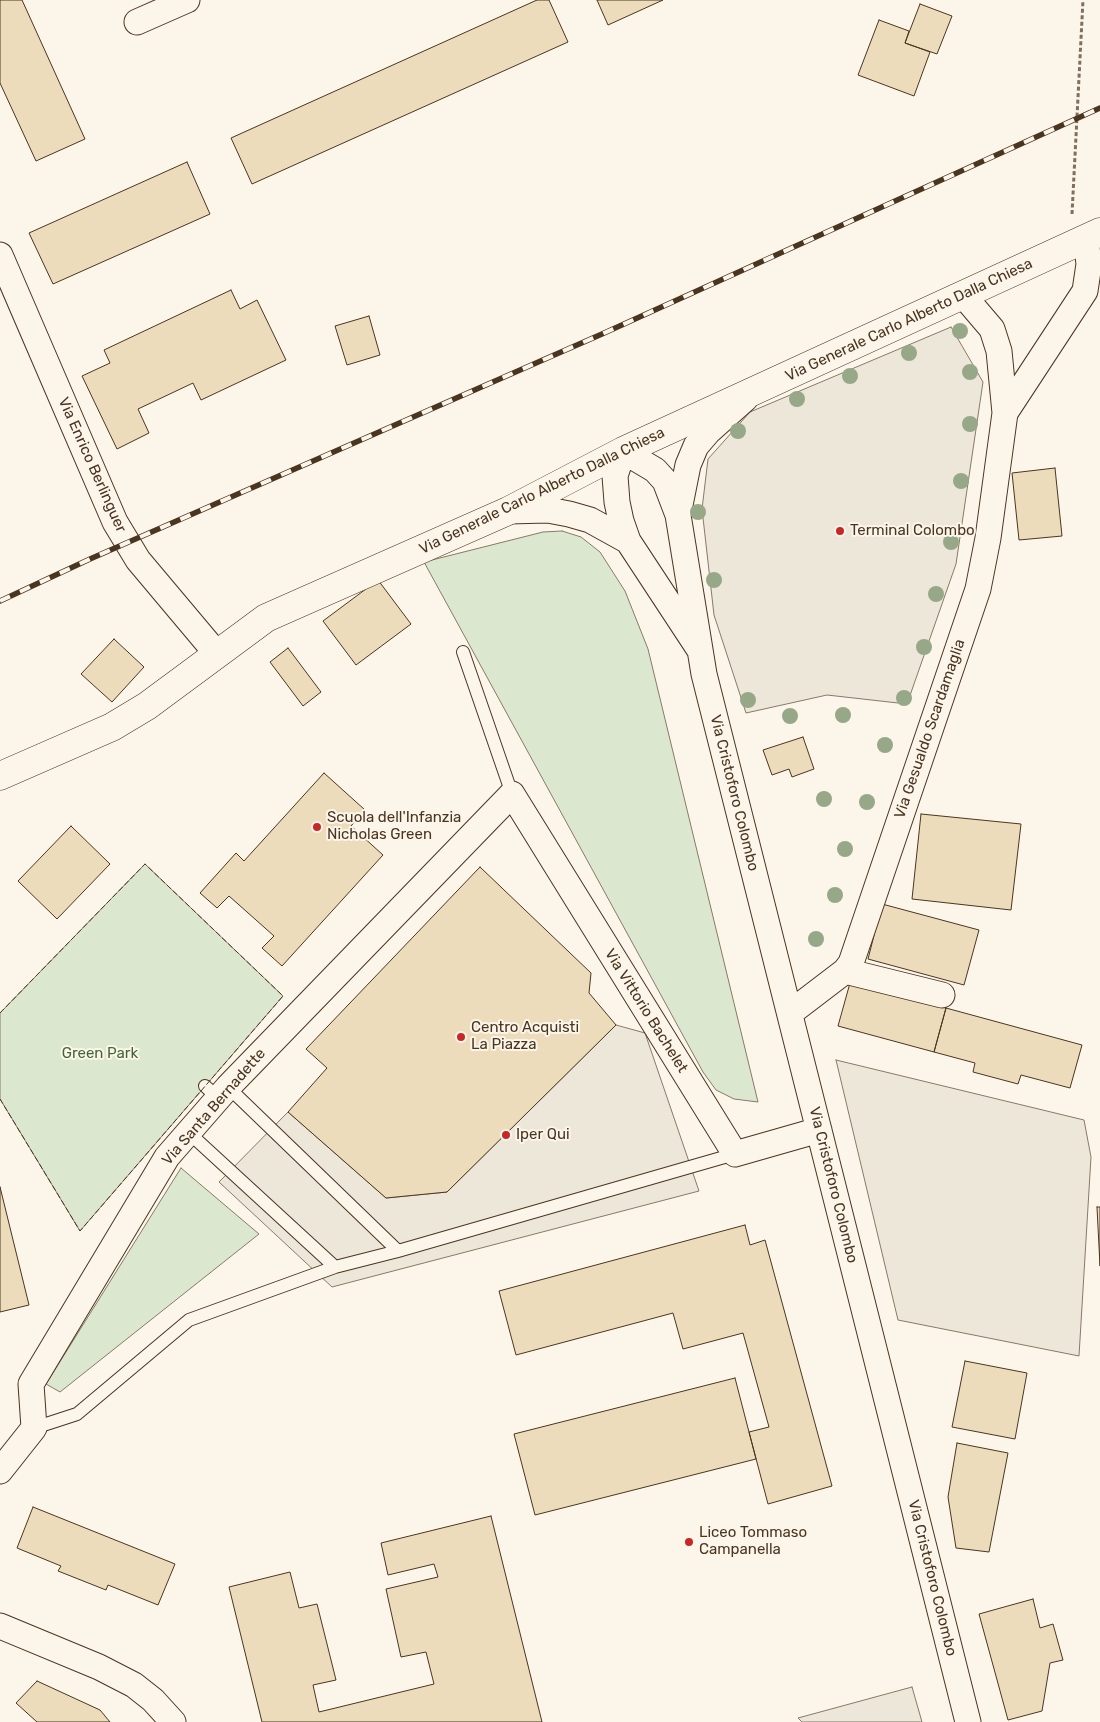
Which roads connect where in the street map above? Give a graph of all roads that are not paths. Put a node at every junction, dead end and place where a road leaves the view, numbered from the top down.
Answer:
1 (187, 0) edge
2 (137, 22) dead end
3 (1085, 239) edge
4 (0, 255) edge
5 (963, 295) junction
6 (754, 390) junction
7 (1005, 413) junction
8 (623, 451) junction
9 (508, 511) junction
10 (678, 515) junction
11 (628, 540) junction
12 (699, 649) junction
13 (463, 652) dead end
14 (217, 654) junction
15 (0, 776) edge
16 (512, 794) junction
17 (845, 971) junction
18 (942, 995) dead end
19 (790, 1013) junction
20 (217, 1091) junction
21 (820, 1130) junction
22 (188, 1132) junction
23 (735, 1154) junction
24 (398, 1251) junction
25 (336, 1267) junction
26 (34, 1428) junction
27 (0, 1471) edge
28 (0, 1626) edge
29 (173, 1722) edge
30 (968, 1722) edge

1 - 2 street
3 - 5 street, Via Generale Carlo Alberto Dalla Chiesa
3 - 7 street, Via Gesualdo Scardamaglia
4 - 14 street, Via Enrico Berlinguer
5 - 6 street, Via Generale Carlo Alberto Dalla Chiesa
5 - 7 street, Via Gesualdo Scardamaglia
6 - 8 street, Via Generale Carlo Alberto Dalla Chiesa
6 - 10 street, Via Cristoforo Colombo
7 - 17 street, Via Gesualdo Scardamaglia
8 - 9 street, Via Generale Carlo Alberto Dalla Chiesa
8 - 10 street, Via Cristoforo Colombo
8 - 11 street, Via Cristoforo Colombo
9 - 11 street, Via Cristoforo Colombo
9 - 14 street, Via Generale Carlo Alberto Dalla Chiesa
10 - 12 street, Via Cristoforo Colombo
11 - 12 street, Via Cristoforo Colombo
12 - 19 street, Via Cristoforo Colombo
13 - 16 lane
14 - 15 street, Via Generale Carlo Alberto Dalla Chiesa
16 - 20 street, Via Santa Bernadette
16 - 23 street, Via Vittorio Bachelet
17 - 18 street
17 - 19 street, Via Gesualdo Scardamaglia
19 - 21 street, Via Cristoforo Colombo
20 - 22 street, Via Santa Bernadette
20 - 24 lane
21 - 23 street
21 - 30 street, Via Cristoforo Colombo
22 - 25 lane
22 - 26 street, Via Santa Bernadette
23 - 24 lane
24 - 25 lane
25 - 26 lane
26 - 27 street
28 - 29 street

